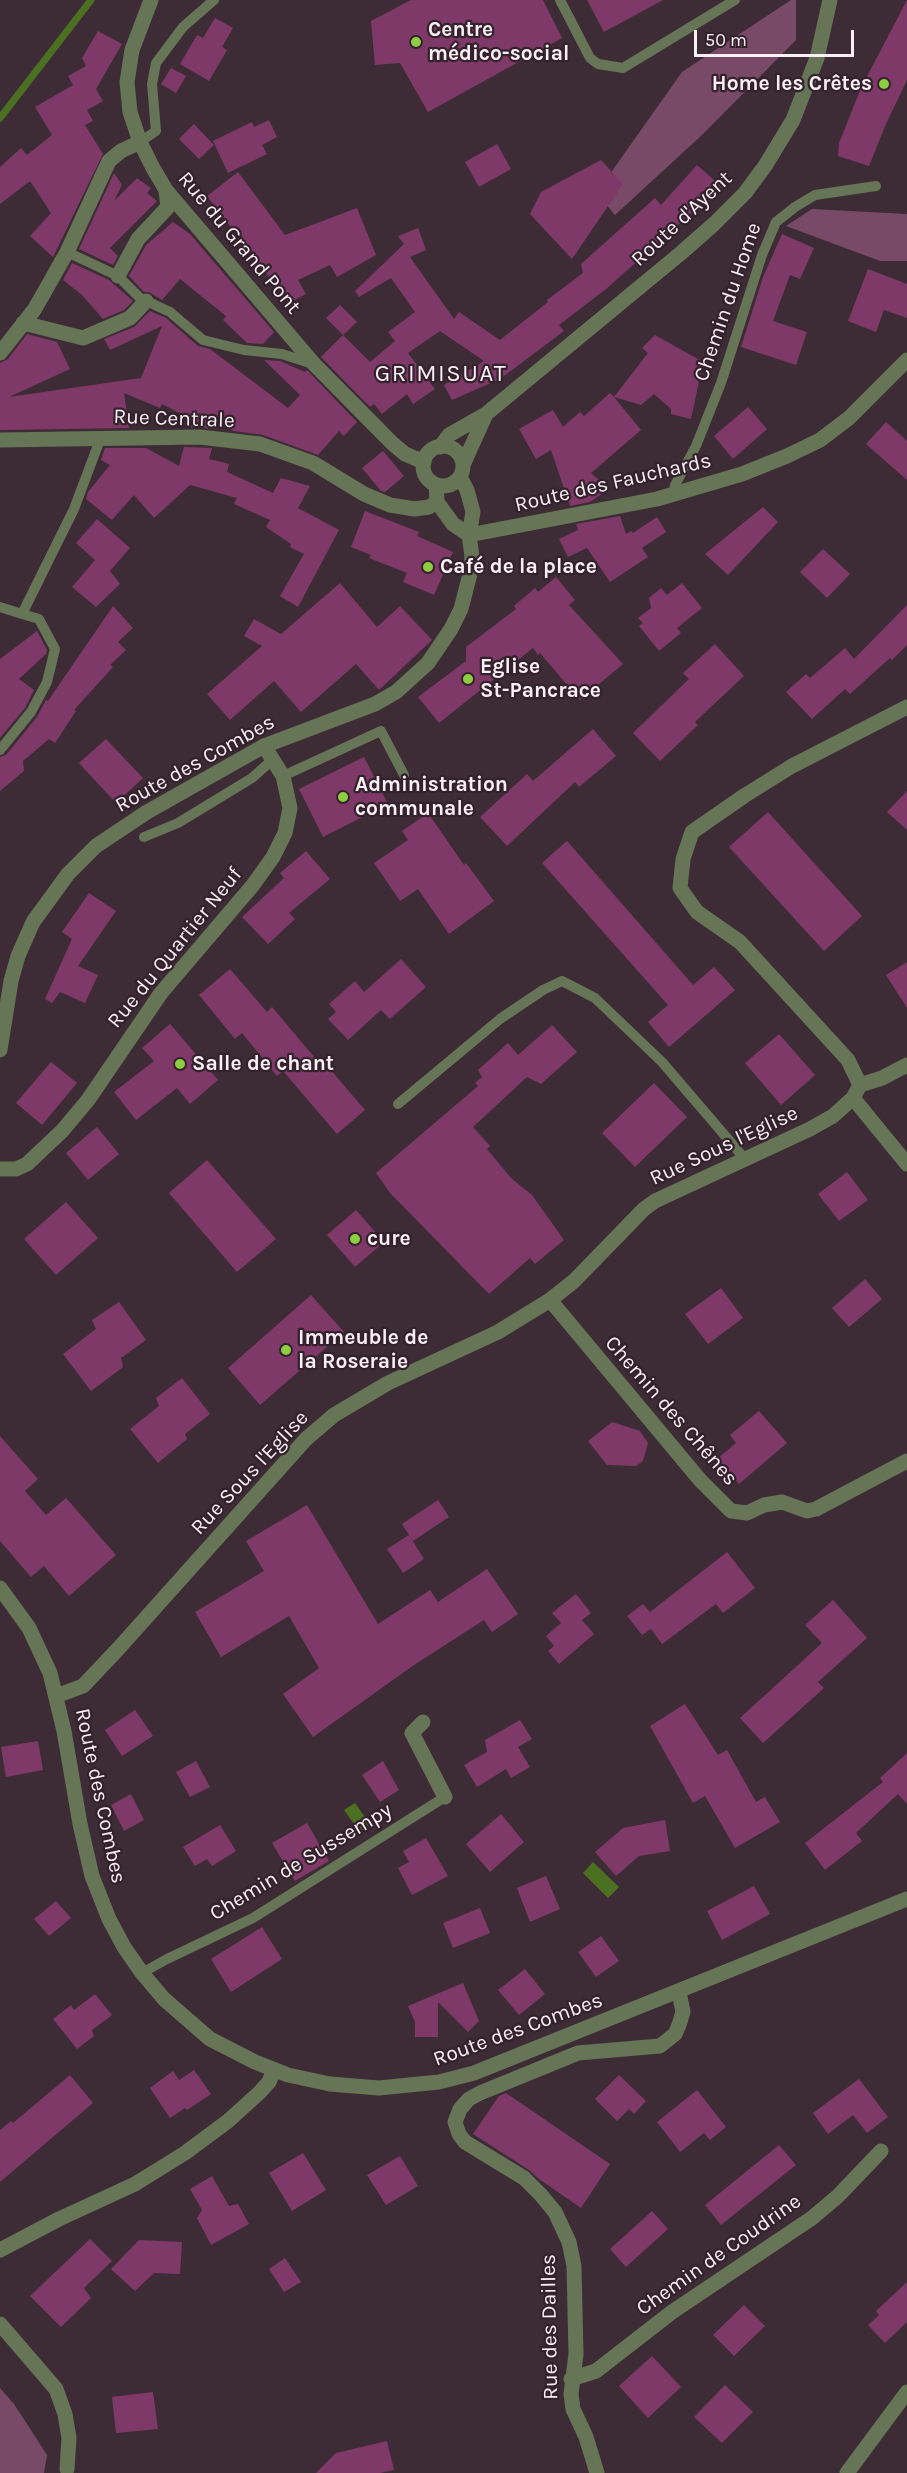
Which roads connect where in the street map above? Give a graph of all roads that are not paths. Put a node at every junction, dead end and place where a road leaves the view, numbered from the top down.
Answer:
1 (151, 0) edge
2 (214, 0) edge
3 (560, 0) edge
4 (735, 0) edge
5 (830, 0) edge
6 (140, 142) junction
7 (876, 186) dead end
8 (166, 190) junction
9 (67, 252) junction
10 (118, 276) junction
11 (146, 301) junction
12 (24, 323) junction
13 (0, 353) edge
14 (907, 360) edge
15 (314, 364) junction
16 (486, 414) junction
17 (101, 437) junction
18 (0, 440) edge
19 (440, 447) junction
20 (424, 462) junction
21 (462, 471) junction
22 (436, 485) junction
23 (673, 495) junction
24 (437, 502) junction
25 (469, 535) junction
26 (0, 607) edge
27 (22, 614) junction
28 (907, 707) edge
29 (264, 746) junction
30 (0, 750) edge
31 (271, 760) junction
32 (283, 776) junction
33 (404, 776) dead end
34 (144, 837) dead end
35 (0, 1050) edge
36 (907, 1065) edge
37 (856, 1091) junction
38 (398, 1104) dead end
39 (745, 1159) junction
40 (907, 1164) edge
41 (0, 1169) edge
42 (550, 1300) junction
43 (907, 1461) edge
44 (0, 1588) edge
45 (56, 1696) junction
46 (423, 1722) dead end
47 (445, 1797) joint
48 (907, 1899) edge
49 (142, 1973) junction
50 (679, 1992) junction
51 (274, 2070) junction
52 (881, 2151) dead end
53 (0, 2250) edge
54 (0, 2324) edge
55 (572, 2379) junction
56 (907, 2392) edge
57 (67, 2469) dead end
58 (597, 2473) edge
59 (847, 2473) edge

1 - 6 street, Rue du Grand Pont
2 - 6 lane
3 - 4 lane
5 - 16 street, Route d'Ayent
6 - 8 street, Rue du Grand Pont
6 - 9 street
7 - 23 lane, Chemin du Home
8 - 10 street
8 - 15 street, Rue du Grand Pont
9 - 10 lane
9 - 12 street
10 - 11 lane
11 - 12 street
11 - 15 lane
12 - 13 street
14 - 23 street, Route des Fauchards
15 - 20 street, Rue du Grand Pont
16 - 19 street, Route d'Ayent
16 - 21 street, Route d'Ayent
17 - 18 street, Rue Centrale
17 - 24 street, Rue Centrale
17 - 27 lane
19 - 20 street, Route d'Ayent
19 - 21 street
20 - 22 street
21 - 22 street
21 - 25 street, Route des Combes
22 - 24 street
23 - 25 street, Route des Fauchards
24 - 25 street
25 - 29 street, Route des Combes
26 - 27 lane
27 - 30 lane
28 - 37 street
29 - 31 street, Rue du Quartier Neuf
29 - 35 street, Route des Combes
31 - 32 street, Rue du Quartier Neuf
31 - 34 lane
32 - 33 lane
32 - 41 street, Rue du Quartier Neuf
36 - 37 street, Rue Sous l'Eglise
37 - 39 street, Rue Sous l'Eglise
37 - 40 street
38 - 39 lane
39 - 42 street, Rue Sous l'Eglise
42 - 43 street, Chemin des Chênes
42 - 45 street, Rue Sous l'Eglise
44 - 45 street, Route des Combes
45 - 49 street, Route des Combes
46 - 47 street
47 - 49 lane, Chemin de Sussempy
48 - 50 street, Route des Combes
49 - 51 street, Route des Combes
50 - 51 street, Route des Combes
50 - 55 street, Rue des Dailles
51 - 53 street
52 - 55 street, Chemin de Coudrine
54 - 57 street
55 - 58 street, Rue des Dailles
56 - 59 street

